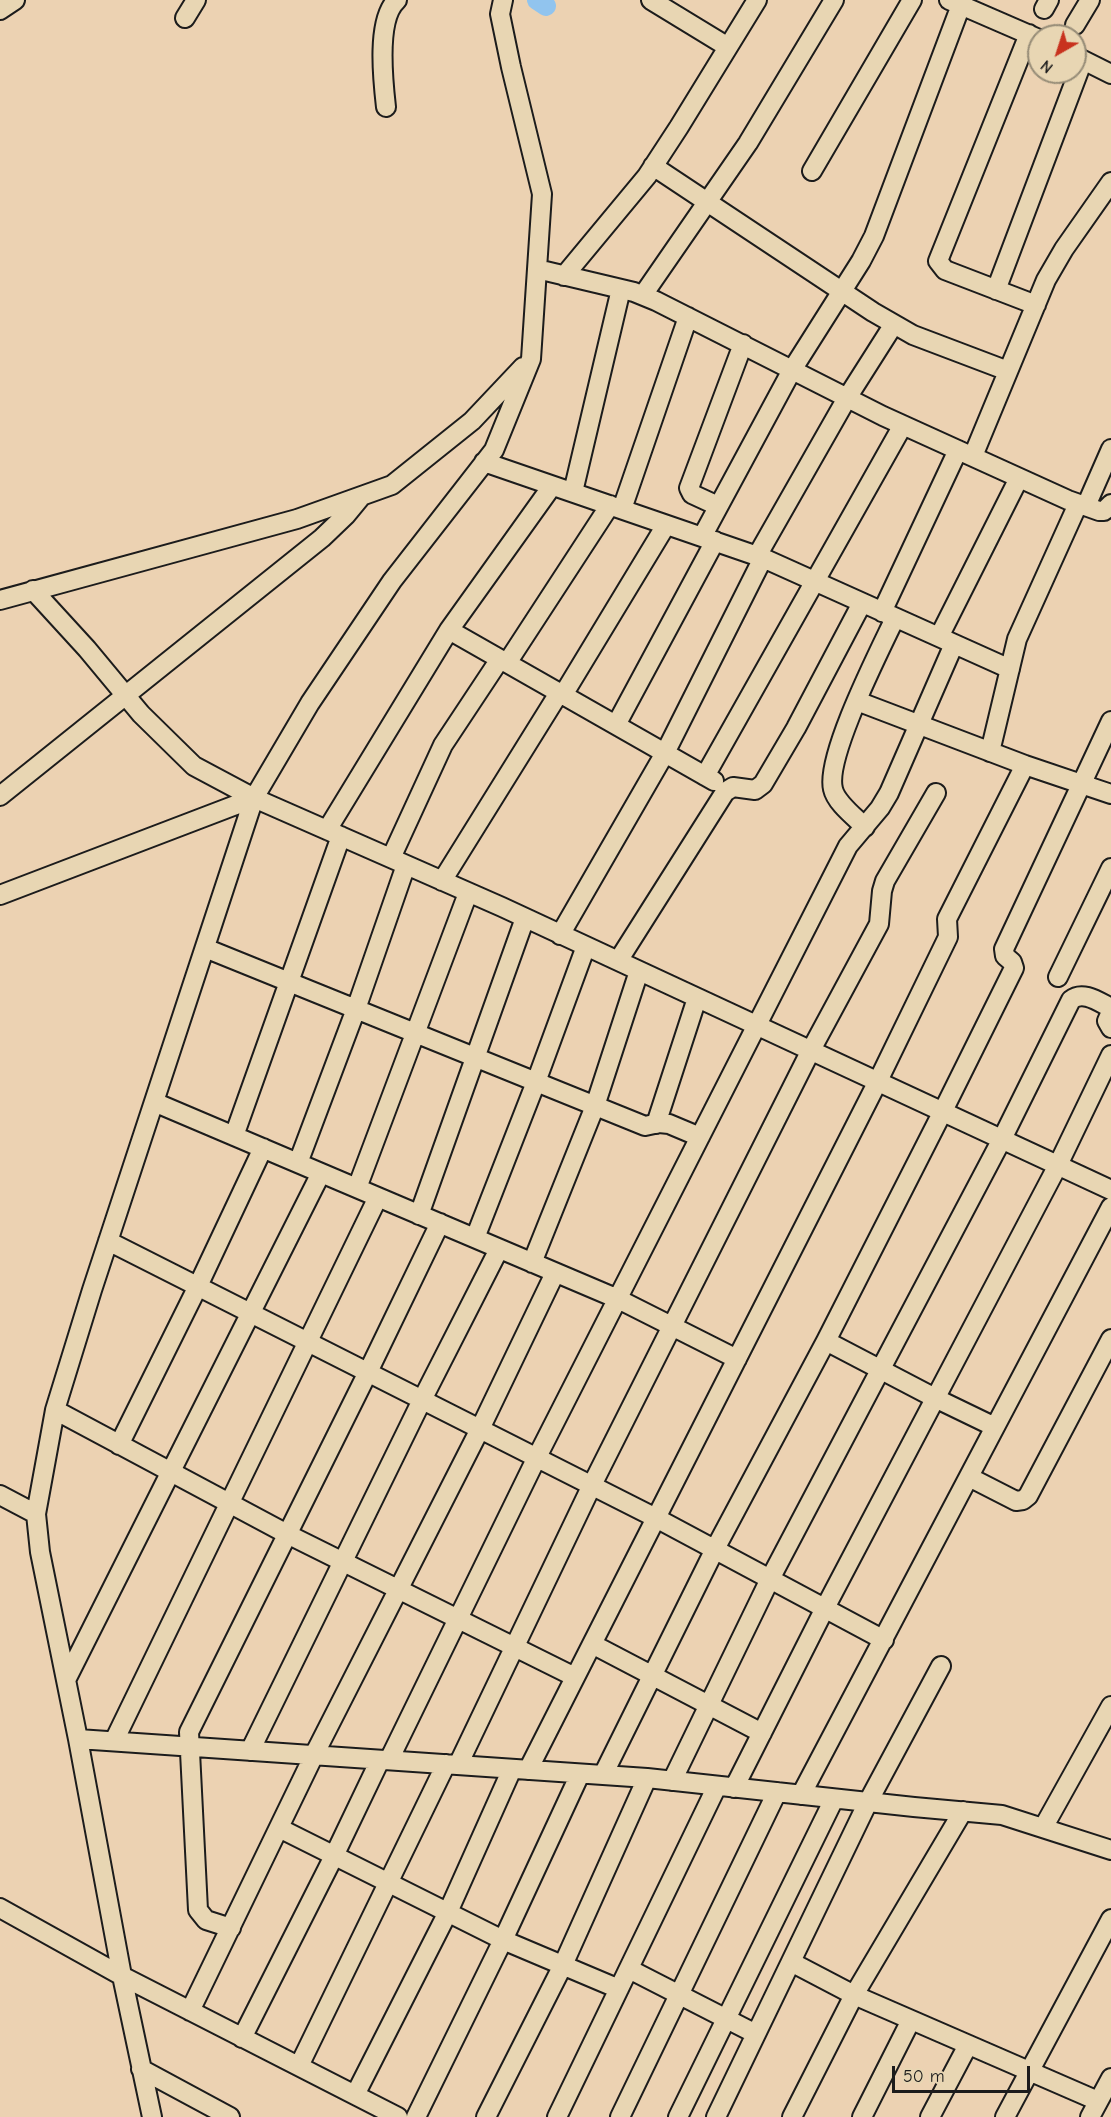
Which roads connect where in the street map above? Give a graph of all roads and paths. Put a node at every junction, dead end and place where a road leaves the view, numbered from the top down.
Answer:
1 (15, 0) edge
2 (196, 0) edge
3 (397, 0) edge
4 (503, 0) edge
5 (651, 0) edge
6 (757, 0) edge
7 (834, 0) edge
8 (912, 0) edge
9 (1090, 0) edge
10 (968, 4) edge
11 (0, 10) edge
12 (185, 18) dead end
13 (1076, 24) edge
14 (1027, 34) edge
15 (728, 47) junction
16 (1027, 53) edge
17 (1087, 62) edge
18 (1111, 73) edge
19 (1070, 84) edge
20 (386, 107) dead end
21 (653, 166) junction
22 (812, 171) dead end
23 (1111, 182) edge
24 (707, 202) junction
25 (537, 269) junction
26 (564, 276) junction
27 (621, 289) junction
28 (996, 290) junction
29 (841, 292) junction
30 (643, 295) junction
31 (1035, 305) junction
32 (688, 317) junction
33 (894, 324) junction
34 (743, 344) junction
35 (531, 359) junction
36 (792, 370) junction
37 (1008, 371) junction
38 (847, 398) junction
39 (903, 425) junction
40 (1111, 449) edge
41 (965, 453) junction
42 (484, 462) junction
43 (1019, 478) junction
44 (552, 486) junction
45 (573, 492) junction
46 (361, 496) junction
47 (1111, 504) edge
48 (1082, 505) junction
49 (718, 506) junction
50 (616, 507) junction
51 (666, 525) junction
52 (708, 539) junction
53 (760, 557) junction
54 (813, 582) junction
55 (33, 590) junction
56 (0, 600) edge
57 (862, 603) junction
58 (889, 615) junction
59 (448, 630) junction
60 (947, 640) junction
61 (504, 661) junction
62 (1010, 669) junction
63 (561, 694) junction
64 (126, 696) junction
65 (857, 701) junction
66 (1111, 721) edge
67 (616, 725) junction
68 (919, 725) junction
69 (990, 752) junction
70 (665, 753) junction
71 (1025, 765) junction
72 (705, 776) junction
73 (1082, 784) junction
74 (729, 789) junction
75 (936, 793) dead end
76 (1111, 794) edge
77 (0, 796) edge
78 (254, 798) junction
79 (865, 827) junction
80 (334, 833) junction
81 (398, 862) junction
82 (1111, 868) edge
83 (442, 881) junction
84 (468, 893) junction
85 (0, 895) edge
86 (525, 918) junction
87 (560, 935) junction
88 (586, 946) junction
89 (205, 948) junction
90 (618, 961) junction
91 (639, 971) junction
92 (1058, 977) dead end
93 (289, 982) junction
94 (697, 998) junction
95 (356, 1009) junction
96 (1111, 1010) edge
97 (757, 1025) junction
98 (1111, 1028) edge
99 (416, 1033) junction
100 (811, 1050) junction
101 (1111, 1055) edge
102 (475, 1057) junction
103 (878, 1081) junction
104 (536, 1082) junction
105 (154, 1102) junction
106 (595, 1106) junction
107 (943, 1111) junction
108 (656, 1124) junction
109 (234, 1136) junction
110 (700, 1137) junction
111 (1002, 1138) junction
112 (263, 1148) junction
113 (298, 1163) junction
114 (1058, 1165) junction
115 (321, 1173) junction
116 (357, 1188) junction
117 (1111, 1190) edge
118 (378, 1197) junction
119 (1111, 1207) edge
120 (419, 1215) junction
121 (440, 1223) junction
122 (475, 1238) junction
123 (108, 1241) junction
124 (499, 1249) junction
125 (532, 1263) junction
126 (555, 1272) junction
127 (198, 1286) junction
128 (618, 1299) junction
129 (252, 1314) junction
130 (672, 1327) junction
131 (1111, 1339) edge
132 (826, 1341) junction
133 (308, 1342) junction
134 (737, 1359) junction
135 (882, 1370) junction
136 (368, 1372) junction
137 (935, 1398) junction
138 (422, 1400) junction
139 (55, 1410) junction
140 (995, 1427) junction
141 (480, 1429) junction
142 (119, 1445) junction
143 (537, 1457) junction
144 (172, 1472) junction
145 (969, 1477) junction
146 (592, 1485) junction
147 (0, 1495) edge
148 (230, 1502) junction
149 (36, 1514) junction
150 (656, 1518) junction
151 (287, 1534) junction
152 (715, 1549) junction
153 (342, 1562) junction
154 (770, 1579) junction
155 (398, 1590) junction
156 (825, 1608) junction
157 (458, 1619) junction
158 (884, 1640) junction
159 (592, 1644) junction
160 (515, 1646) junction
161 (941, 1666) dead end
162 (575, 1677) junction
163 (652, 1677) junction
164 (66, 1680) junction
165 (709, 1706) junction
166 (1111, 1706) edge
167 (762, 1733) junction
168 (78, 1739) junction
169 (114, 1741) junction
170 (188, 1746) junction
171 (250, 1751) junction
172 (314, 1755) junction
173 (385, 1760) junction
174 (452, 1765) junction
175 (520, 1769) junction
176 (580, 1774) junction
177 (603, 1775) junction
178 (647, 1778) junction
179 (672, 1781) junction
180 (725, 1787) junction
181 (777, 1792) junction
182 (801, 1795) junction
183 (834, 1799) junction
184 (868, 1802) junction
185 (963, 1811) junction
186 (279, 1828) junction
187 (1043, 1828) junction
188 (1111, 1850) edge
189 (334, 1856) junction
190 (389, 1883) junction
191 (0, 1908) edge
192 (448, 1912) junction
193 (1111, 1919) edge
194 (231, 1928) junction
195 (503, 1940) junction
196 (791, 1962) junction
197 (563, 1965) junction
198 (629, 1969) junction
199 (122, 1976) junction
200 (619, 1989) junction
201 (679, 1995) junction
202 (854, 1995) junction
203 (190, 2011) junction
204 (726, 2019) junction
205 (911, 2020) junction
206 (756, 2034) junction
207 (242, 2038) junction
208 (968, 2045) junction
209 (299, 2067) junction
210 (141, 2069) junction
211 (1029, 2071) junction
212 (1111, 2078) edge
213 (355, 2095) junction
214 (1094, 2109) edge
215 (152, 2117) edge
216 (230, 2117) edge
217 (398, 2117) edge
218 (416, 2117) edge
219 (486, 2117) edge
220 (557, 2117) edge
221 (620, 2117) edge
222 (678, 2117) edge
223 (716, 2117) edge
224 (792, 2117) edge
225 (862, 2117) edge
226 (930, 2117) edge
227 (1005, 2117) edge

1 - 11 street
2 - 12 street
3 - 20 street
4 - 25 street
5 - 15 street
6 - 15 street
7 - 24 street
8 - 22 street
9 - 13 street
10 - 14 street
10 - 29 street
15 - 21 street
16 - 28 street
17 - 18 street
19 - 28 street
21 - 24 street
21 - 26 street
23 - 31 street
24 - 29 street
24 - 30 street
25 - 26 street
25 - 35 street
26 - 27 street
27 - 30 street
27 - 45 street
28 - 31 street
29 - 33 street
29 - 36 street
30 - 32 street
31 - 37 street
32 - 34 street
32 - 50 street
33 - 37 street
33 - 38 street
34 - 36 street
34 - 49 street
35 - 42 street
35 - 46 street
36 - 38 street
36 - 49 street
37 - 41 street
38 - 39 street
38 - 53 street
39 - 41 street
39 - 54 street
40 - 48 street
41 - 43 street
41 - 58 street
42 - 44 street
42 - 78 street
43 - 48 street
43 - 60 street
44 - 45 street
44 - 59 street
45 - 50 street
46 - 55 street
46 - 64 street
47 - 48 street
48 - 62 street
49 - 52 street
50 - 51 street
50 - 61 street
51 - 52 street
51 - 63 street
52 - 53 street
52 - 67 street
53 - 54 street
53 - 70 street
54 - 57 street
54 - 72 street
55 - 56 street
55 - 64 street
57 - 58 street
57 - 74 street
58 - 60 street
58 - 65 street
59 - 61 street
59 - 80 street
60 - 62 street
60 - 68 street
61 - 63 street
61 - 81 street
62 - 69 street
63 - 67 street
63 - 83 street
64 - 77 street
64 - 78 street
65 - 68 street
65 - 79 street
66 - 73 street
67 - 70 street
68 - 69 street
68 - 79 street
69 - 71 street
70 - 72 street
70 - 87 street
71 - 73 street
71 - 103 street
72 - 74 street
73 - 76 street
73 - 107 street
74 - 90 street
75 - 100 street
78 - 80 street
78 - 85 street
78 - 89 street
79 - 97 street
80 - 81 street
80 - 93 street
81 - 83 street
81 - 95 street
82 - 92 street
83 - 84 street
84 - 86 street
84 - 99 street
86 - 87 street
86 - 102 street
87 - 88 street
88 - 90 street
88 - 104 street
89 - 93 street
89 - 105 street
90 - 91 street
91 - 94 street
91 - 106 street
93 - 95 street
93 - 109 street
94 - 97 street
94 - 108 street
95 - 99 street
95 - 113 street
96 - 98 street
96 - 111 street
97 - 100 street
97 - 110 street
99 - 102 street
99 - 116 street
100 - 103 street
100 - 130 street
101 - 114 street
102 - 104 street
102 - 120 street
103 - 107 street
103 - 134 street
104 - 106 street
104 - 122 street
105 - 109 street
105 - 123 street
106 - 108 street
106 - 125 street
107 - 111 street
107 - 132 street
108 - 110 street
109 - 112 street
110 - 128 street
111 - 114 street
111 - 135 street
112 - 113 street
112 - 127 street
113 - 115 street
114 - 117 street
114 - 137 street
115 - 116 street
115 - 129 street
116 - 118 street
118 - 120 street
118 - 133 street
119 - 140 street
120 - 121 street
121 - 122 street
121 - 136 street
122 - 124 street
123 - 127 street
123 - 139 street
124 - 125 street
124 - 138 street
125 - 126 street
126 - 128 street
126 - 141 street
127 - 129 street
127 - 142 street
128 - 130 street
128 - 143 street
129 - 133 street
129 - 144 street
130 - 134 street
130 - 146 street
131 - 145 street
132 - 135 street
132 - 152 street
133 - 136 street
133 - 148 street
134 - 150 street
135 - 137 street
135 - 154 street
136 - 138 street
136 - 151 street
137 - 140 street
137 - 156 street
138 - 141 street
138 - 153 street
139 - 142 street
139 - 149 street
140 - 145 street
141 - 143 street
141 - 155 street
142 - 144 street
143 - 146 street
143 - 157 street
144 - 148 street
144 - 164 street
145 - 158 street
146 - 150 street
146 - 160 street
147 - 149 street
148 - 151 street
148 - 169 street
149 - 164 street
150 - 152 street
150 - 159 street
151 - 153 street
151 - 170 street
152 - 154 street
152 - 163 street
153 - 155 street
153 - 171 street
154 - 156 street
154 - 165 street
155 - 157 street
155 - 172 street
156 - 158 street
156 - 167 street
157 - 160 street
157 - 173 street
158 - 182 street
159 - 162 street
159 - 163 street
160 - 162 street
160 - 174 street
161 - 184 street
162 - 175 street
163 - 165 street
163 - 177 street
164 - 168 street
165 - 167 street
165 - 179 street
166 - 187 street
167 - 180 street
168 - 169 street
168 - 199 street
169 - 170 street
170 - 171 street
170 - 194 street
171 - 172 street
172 - 173 street
172 - 186 street
173 - 174 street
173 - 189 street
174 - 175 street
174 - 190 street
175 - 176 street
175 - 192 street
176 - 177 street
176 - 195 street
177 - 178 street
178 - 179 street
178 - 197 street
179 - 180 street
180 - 181 street
180 - 198 street
181 - 182 street
181 - 201 street
182 - 183 street
183 - 184 street
183 - 204 street
184 - 185 street
184 - 196 street
185 - 187 street
185 - 202 street
186 - 189 street
186 - 194 street
187 - 188 street
189 - 190 street
189 - 207 street
190 - 192 street
190 - 209 street
191 - 199 street
192 - 195 street
192 - 213 street
193 - 211 street
194 - 203 street
195 - 197 street
195 - 218 street
196 - 202 street
196 - 206 street
197 - 200 street
197 - 219 street
198 - 200 street
198 - 201 street
199 - 203 street
199 - 210 street
200 - 220 street
201 - 204 street
201 - 221 street
202 - 205 street
202 - 224 street
203 - 207 street
204 - 206 street
204 - 222 street
205 - 208 street
205 - 225 street
206 - 223 street
207 - 209 street
208 - 211 street
208 - 226 street
209 - 213 street
210 - 215 street
210 - 216 street
211 - 214 street
211 - 227 street
212 - 214 street
213 - 217 street

